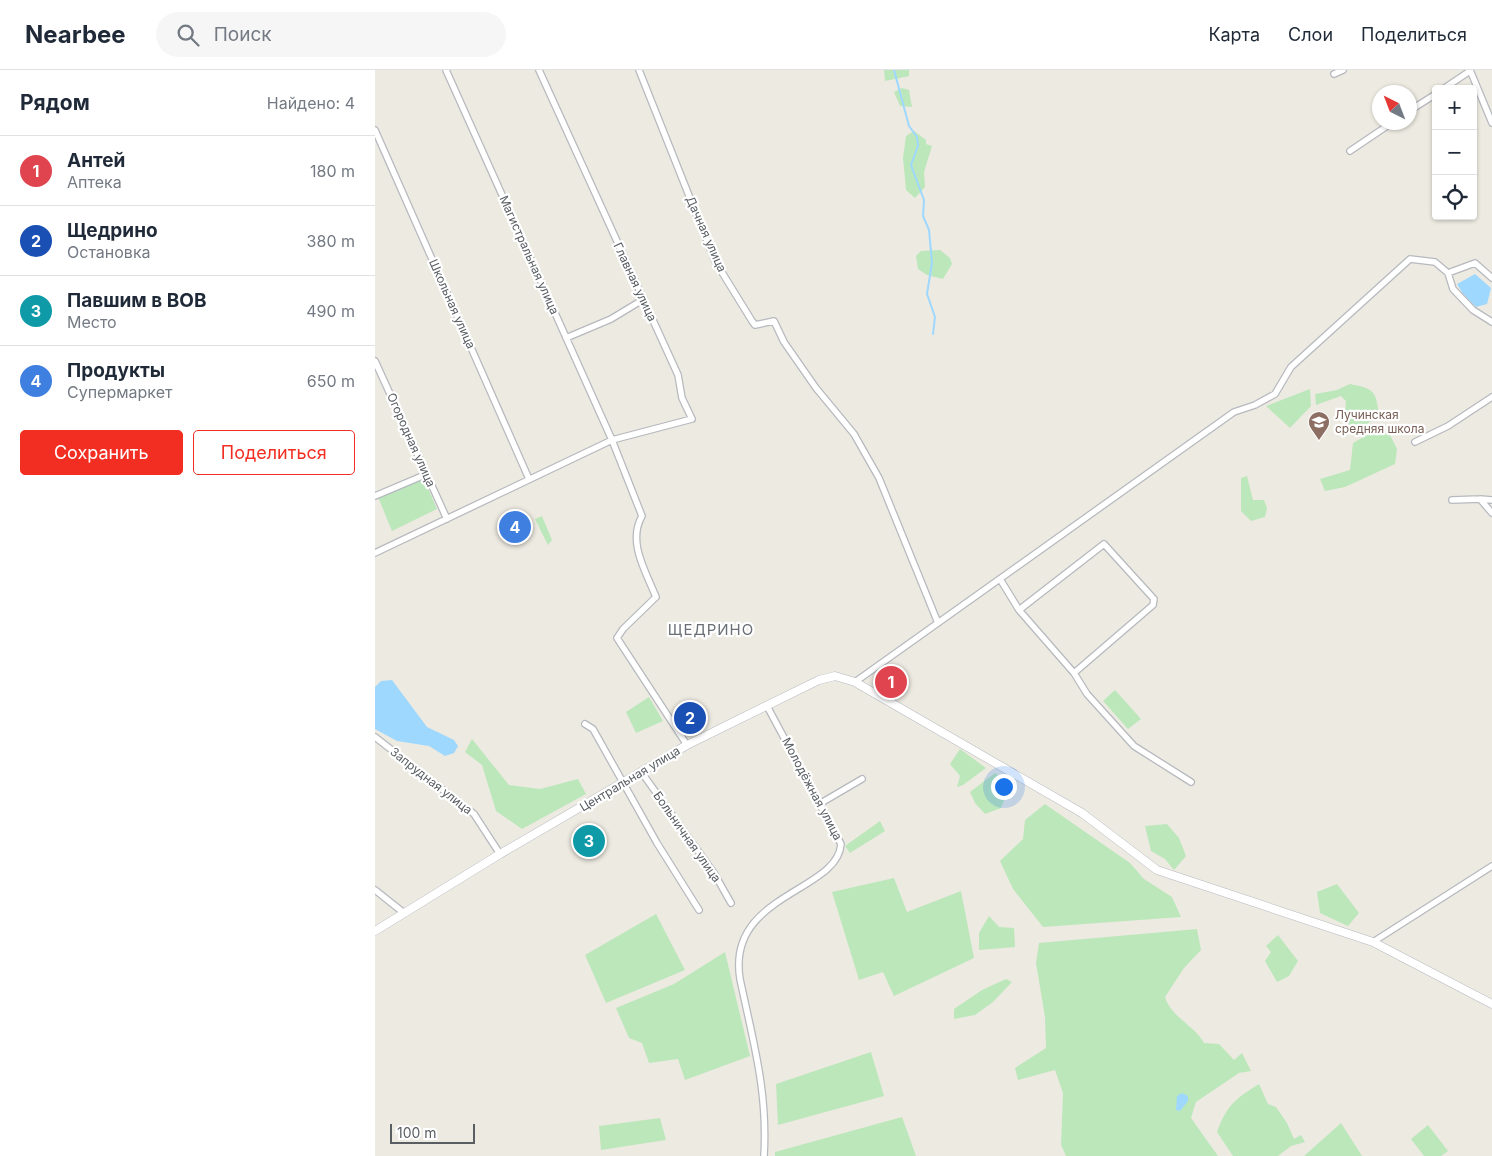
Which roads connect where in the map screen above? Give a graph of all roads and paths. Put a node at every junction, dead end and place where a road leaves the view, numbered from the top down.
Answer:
1 (446, 70) edge
2 (539, 70) edge
3 (639, 70) edge
4 (1343, 70) edge
5 (1470, 70) edge
6 (1334, 74) dead end
7 (1449, 85) edge
8 (1432, 97) edge
9 (1417, 106) edge
10 (1492, 123) edge
11 (375, 130) edge
12 (1381, 130) edge
13 (1350, 151) dead end
14 (1448, 273) junction
15 (1492, 278) edge
16 (644, 299) junction
17 (1492, 311) edge
18 (1489, 320) edge
19 (566, 338) junction
20 (375, 361) edge
21 (1492, 397) edge
22 (612, 440) junction
23 (1415, 442) dead end
24 (427, 474) junction
25 (529, 478) junction
26 (375, 496) edge
27 (1480, 499) junction
28 (1452, 500) dead end
29 (1492, 500) edge
30 (1492, 513) edge
31 (447, 519) junction
32 (375, 553) edge
33 (1000, 579) junction
34 (1019, 610) junction
35 (938, 624) junction
36 (1074, 673) junction
37 (855, 682) junction
38 (767, 706) junction
39 (585, 724) dead end
40 (375, 737) edge
41 (687, 745) junction
42 (642, 773) junction
43 (862, 779) dead end
44 (1191, 782) dead end
45 (623, 784) junction
46 (821, 803) junction
47 (500, 854) junction
48 (1492, 866) edge
49 (375, 890) edge
50 (731, 903) dead end
51 (699, 910) dead end
52 (403, 913) junction
53 (375, 930) edge
54 (1373, 942) junction
55 (1492, 1004) edge
56 (764, 1156) edge

1 - 19 street, Магистральная улица
2 - 16 street, Главная улица
3 - 35 street, Дачная улица
4 - 6 street
5 - 7 street
5 - 10 street
8 - 9 street
11 - 25 street, Школьная улица
12 - 13 street
14 - 15 street
14 - 18 street
14 - 33 street
16 - 19 street
16 - 22 street, Главная улица
17 - 18 street
19 - 22 street, Магистральная улица
20 - 24 street, Огородная улица
21 - 23 street
22 - 25 street
22 - 41 street, Магистральная улица
24 - 26 street
24 - 31 street, Огородная улица
25 - 31 street
27 - 28 street
27 - 29 street
27 - 30 street
31 - 32 street
33 - 34 street
33 - 35 street
34 - 36 street
34 - 36 street
35 - 37 street
36 - 44 street
37 - 38 street, Центральная улица
37 - 54 street, Центральная улица
38 - 41 street, Центральная улица
38 - 46 street, Молодёжная улица
39 - 45 street, Больничная улица
40 - 47 street, Запрудная улица
41 - 42 street, Центральная улица
42 - 45 street, Центральная улица
42 - 50 street, Больничная улица
43 - 46 street
45 - 47 street, Центральная улица
45 - 51 street, Больничная улица
46 - 56 street, Молодёжная улица
47 - 52 street, Центральная улица
48 - 54 street
49 - 52 street
52 - 53 street, Центральная улица
54 - 55 street, Центральная улица

